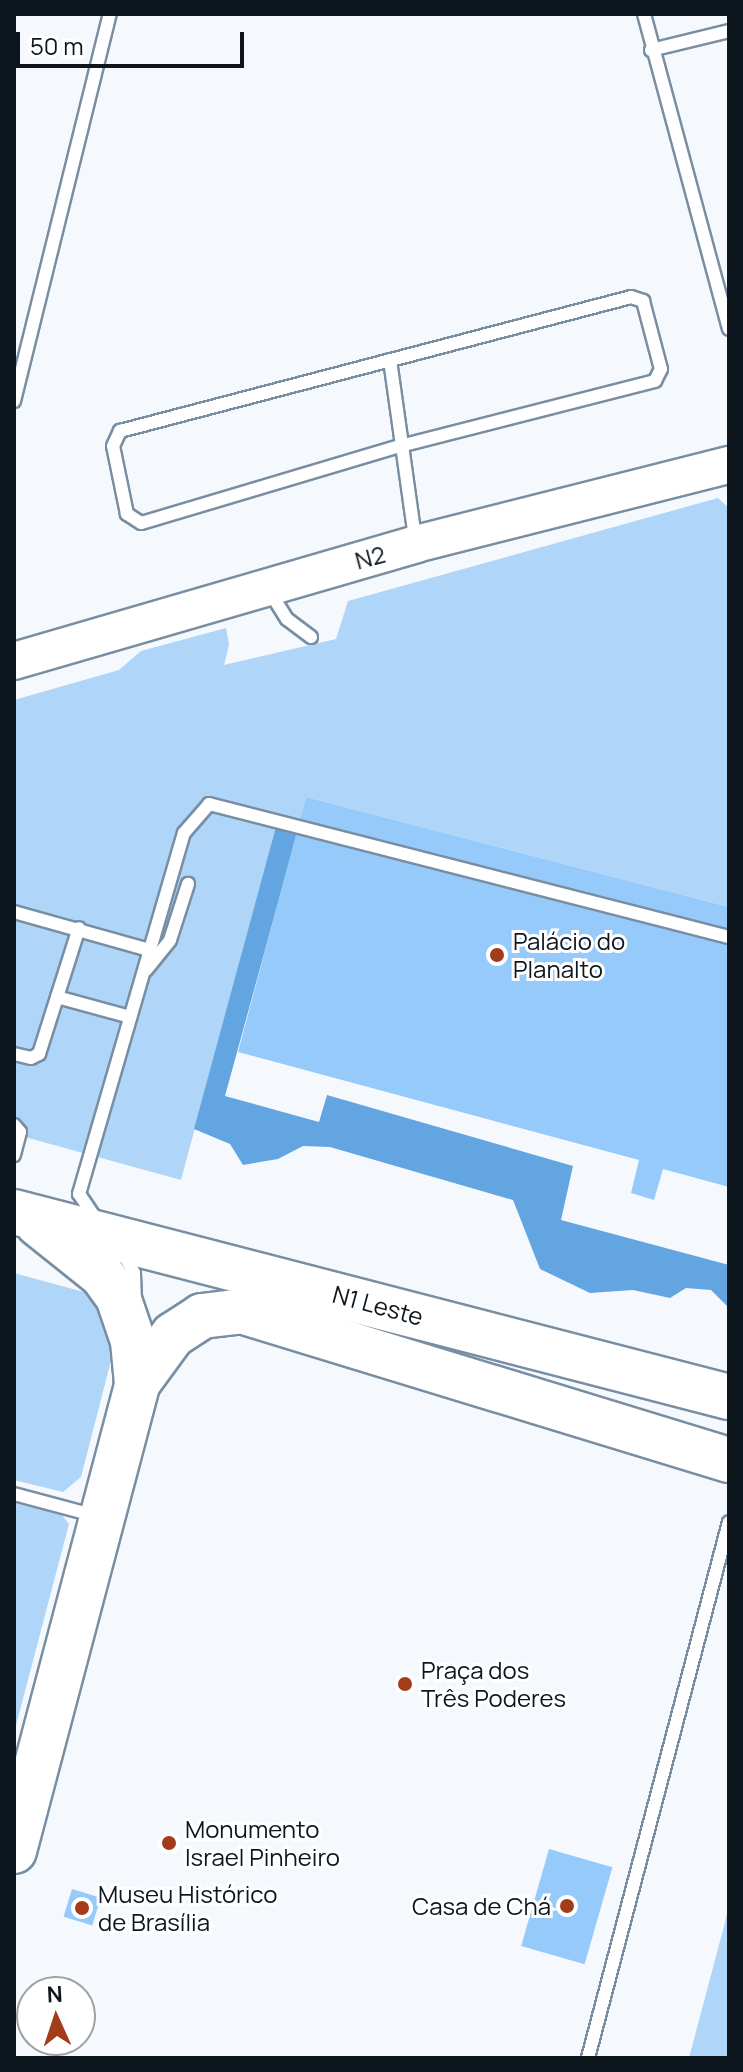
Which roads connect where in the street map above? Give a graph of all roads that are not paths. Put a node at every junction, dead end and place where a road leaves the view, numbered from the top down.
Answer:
1 (110, 14) edge
2 (644, 14) edge
3 (729, 31) edge
4 (651, 50) junction
5 (729, 329) edge
6 (390, 360) junction
7 (14, 401) edge
8 (403, 445) junction
9 (729, 465) edge
10 (416, 544) junction
11 (266, 586) junction
12 (311, 637) dead end
13 (14, 661) edge
14 (188, 884) dead end
15 (14, 912) edge
16 (79, 928) junction
17 (729, 937) edge
18 (149, 950) junction
19 (142, 976) junction
20 (57, 997) junction
21 (130, 1017) junction
22 (14, 1054) edge
23 (14, 1125) edge
24 (14, 1155) edge
25 (20, 1214) edge
26 (107, 1235) junction
27 (133, 1341) junction
28 (137, 1384) junction
29 (729, 1397) edge
30 (729, 1460) edge
31 (14, 1494) edge
32 (103, 1518) junction
33 (729, 1522) edge
34 (14, 1851) edge
35 (588, 2058) edge

1 - 7 lane
2 - 4 lane
3 - 4 lane
4 - 5 lane
6 - 8 lane
6 - 8 lane
6 - 8 lane
8 - 10 lane
9 - 10 main road, N2
10 - 11 main road, N2
11 - 12 lane
11 - 13 main road, N2
14 - 19 lane
15 - 16 lane
16 - 18 lane
16 - 20 lane
17 - 18 lane
18 - 19 lane
19 - 21 lane
20 - 21 lane
20 - 22 lane
21 - 26 lane
23 - 24 lane
25 - 26 highway, N1 Leste
25 - 27 highway
26 - 27 lane
26 - 29 highway, N1 Leste
27 - 28 highway
28 - 30 highway, N1 Leste
28 - 32 highway
31 - 32 lane
32 - 34 highway
33 - 35 lane

